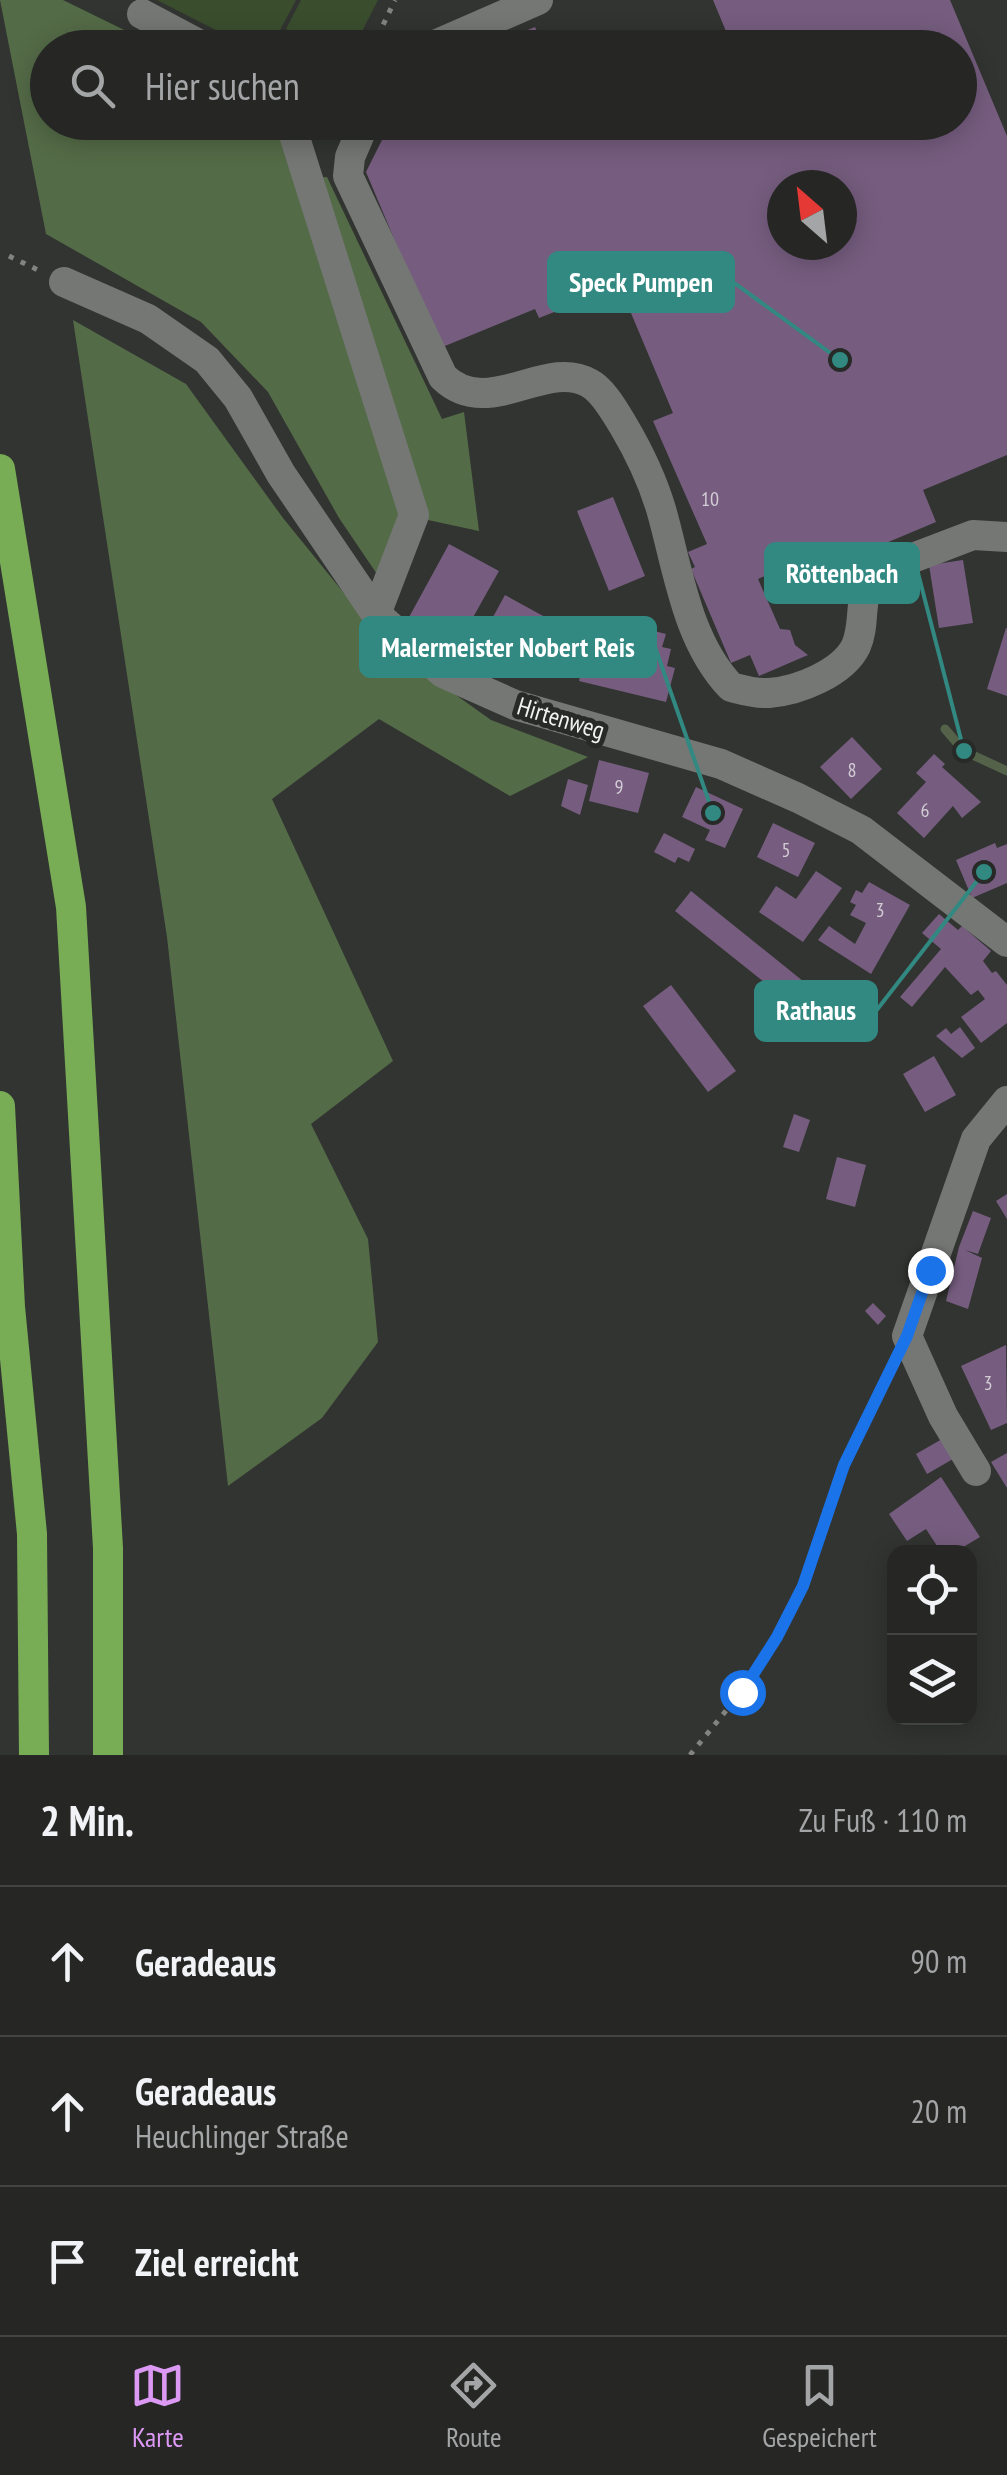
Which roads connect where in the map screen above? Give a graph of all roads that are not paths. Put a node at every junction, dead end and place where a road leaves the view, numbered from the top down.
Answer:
1 (538, 0) edge
2 (142, 14) dead end
3 (172, 30) edge
4 (469, 30) edge
5 (296, 140) edge
6 (358, 140) edge
7 (64, 282) dead end
8 (0, 468) edge
9 (1007, 536) edge
10 (376, 614) junction
11 (1007, 942) edge
12 (1007, 1101) edge
13 (0, 1106) edge
14 (976, 1470) dead end
15 (34, 1755) edge
16 (108, 1755) edge

1 - 4 street
2 - 3 street
5 - 10 street
6 - 9 street
7 - 10 street, Hirtenweg
8 - 16 highway
10 - 11 street, Hirtenweg
12 - 14 street
13 - 15 highway

